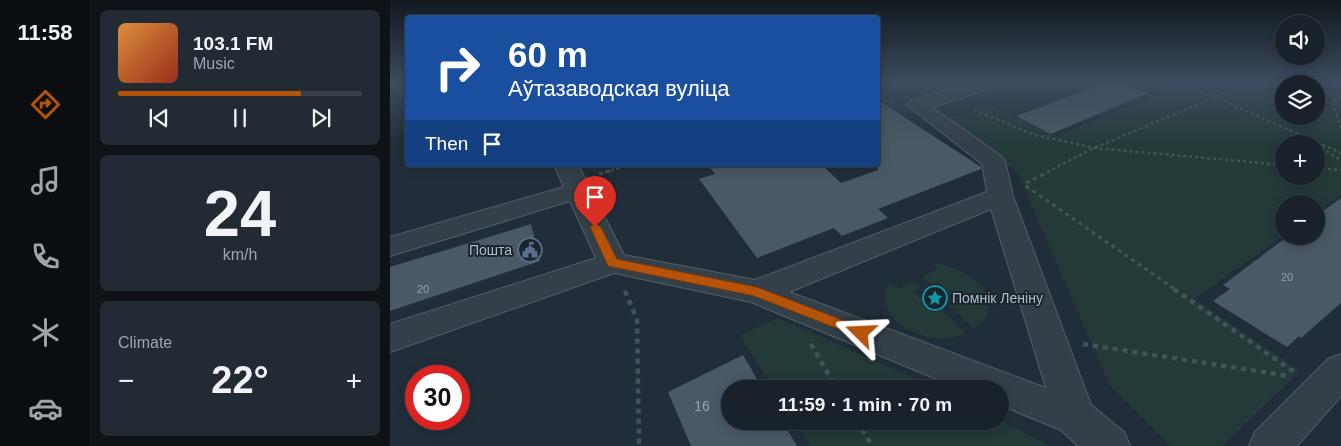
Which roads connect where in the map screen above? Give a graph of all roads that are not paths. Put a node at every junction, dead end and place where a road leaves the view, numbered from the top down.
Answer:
1 (921, 104) edge
2 (572, 178) edge
3 (1000, 196) junction
4 (390, 247) edge
5 (613, 263) junction
6 (757, 292) junction
7 (390, 338) edge
8 (1339, 375) edge
9 (1075, 417) junction
10 (1109, 446) edge
11 (1270, 446) edge

1 - 3 street
2 - 4 street
2 - 5 street
3 - 6 street
3 - 9 street
5 - 6 street
5 - 7 street
6 - 9 street
8 - 11 street
9 - 10 street

